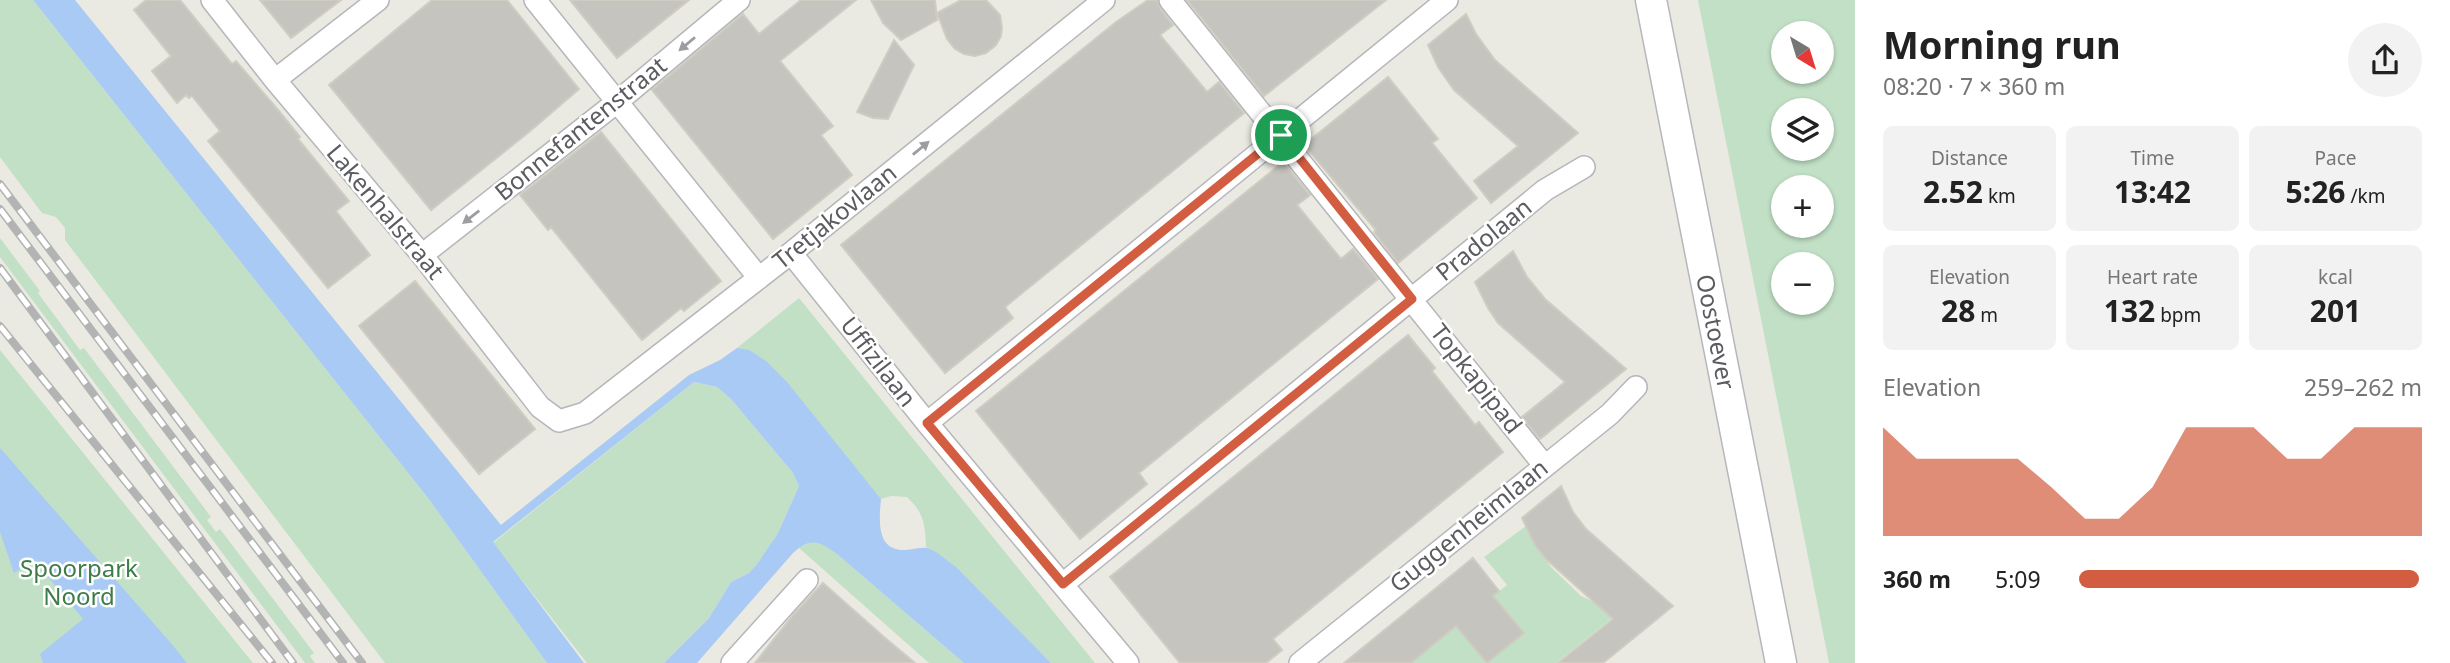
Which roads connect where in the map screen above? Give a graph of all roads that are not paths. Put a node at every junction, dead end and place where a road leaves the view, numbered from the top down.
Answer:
1 (212, 0) edge
2 (378, 0) edge
3 (535, 0) edge
4 (739, 0) edge
5 (1104, 0) edge
6 (1170, 0) edge
7 (1447, 0) edge
8 (1651, 0) edge
9 (275, 80) junction
10 (617, 102) junction
11 (1281, 135) junction
12 (1584, 167) dead end
13 (791, 253) junction
14 (422, 255) junction
15 (759, 278) junction
16 (1412, 299) junction
17 (1636, 387) dead end
18 (559, 421) joint
19 (927, 423) junction
20 (1544, 465) junction
21 (807, 580) dead end
22 (1063, 584) junction
23 (732, 663) edge
24 (1128, 663) edge
25 (1300, 663) edge
26 (1781, 663) edge

1 - 9 street, Lakenhalstraat
2 - 9 street
3 - 10 street
4 -> 10 street, Bonnefantenstraat
13 -> 5 street, Tretjakovlaan
6 - 11 street, Topkapipad
7 - 11 street
8 - 26 main road, Oostoever
9 - 14 street, Lakenhalstraat
10 -> 14 street, Bonnefantenstraat
10 - 15 street
11 - 16 street, Topkapipad
11 - 19 street
12 - 16 street, Pradolaan
13 - 15 street, Tretjakovlaan
13 - 19 street, Uffizilaan
14 - 18 street, Lakenhalstraat
15 - 18 street, Tretjakovlaan
16 - 20 street, Topkapipad
16 - 22 street, Pradolaan
17 - 20 street, Guggenheimlaan
19 - 22 street, Uffizilaan
20 - 25 street, Guggenheimlaan
21 - 23 street
22 - 24 street, Uffizilaan

